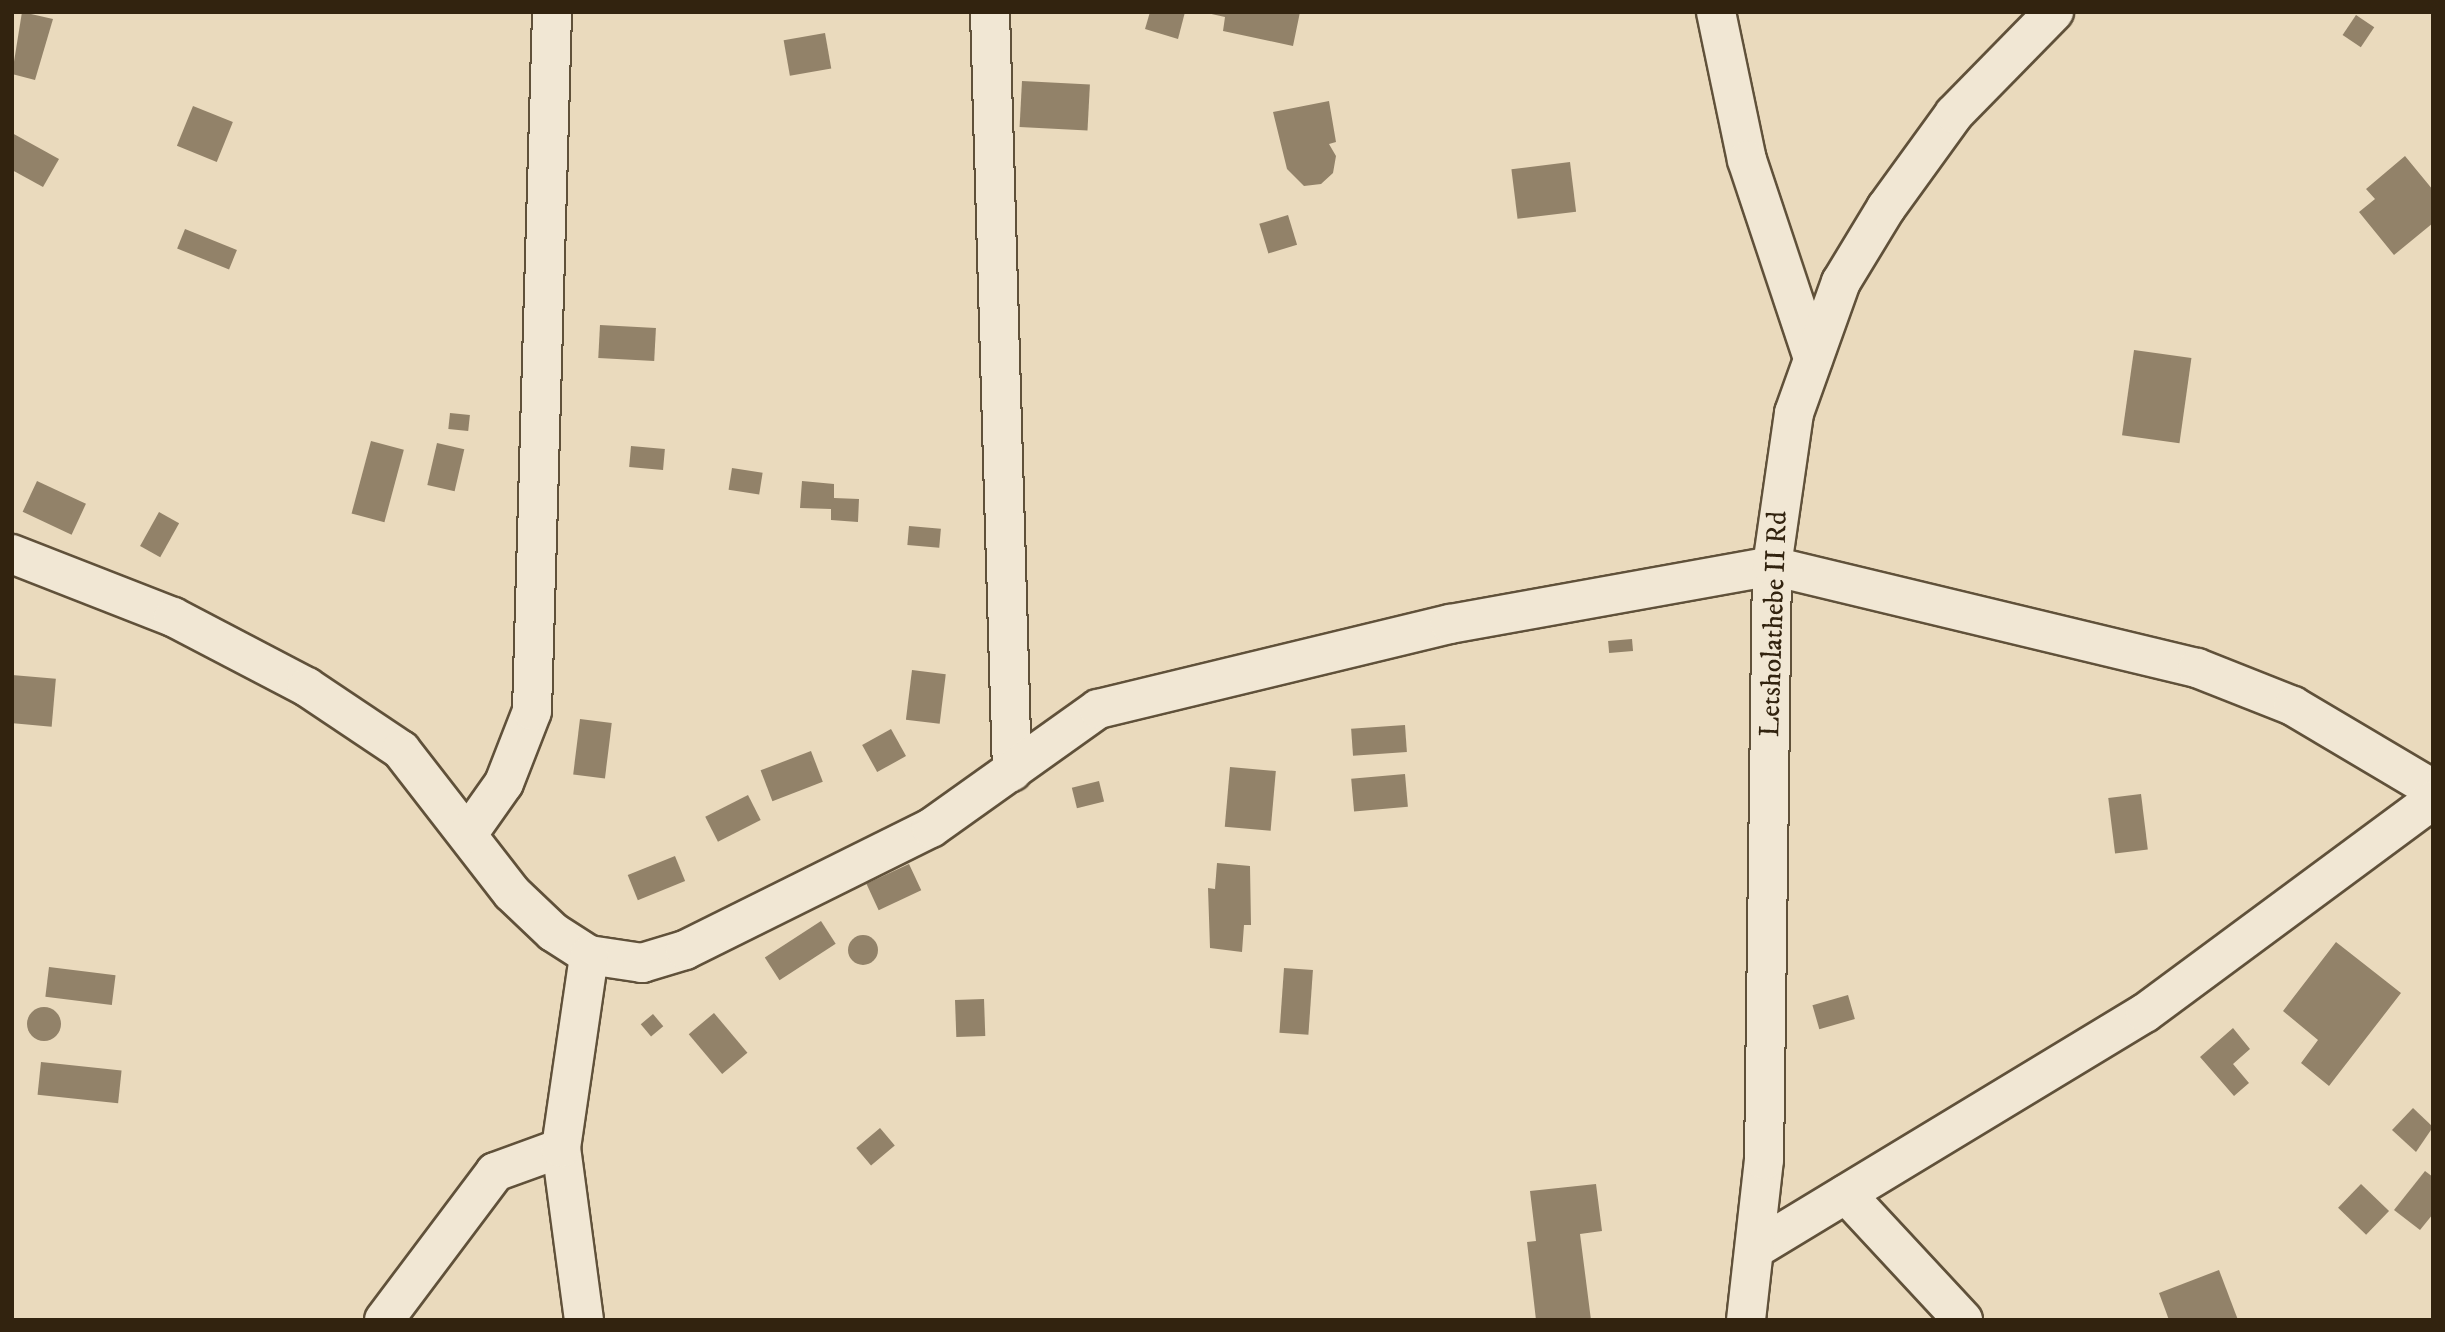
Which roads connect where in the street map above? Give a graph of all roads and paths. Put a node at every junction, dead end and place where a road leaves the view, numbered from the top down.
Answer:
1 (552, 12) edge
2 (990, 12) edge
3 (1716, 12) edge
4 (2054, 12) edge
5 (1813, 358) junction
6 (12, 554) edge
7 (1772, 566) junction
8 (1012, 772) junction
9 (2433, 789) edge
10 (2433, 800) edge
11 (468, 834) junction
12 (589, 955) junction
13 (561, 1148) junction
14 (1846, 1194) junction
15 (1755, 1249) junction
16 (384, 1320) edge
17 (584, 1320) edge
18 (1746, 1320) edge
19 (1963, 1320) edge

1 - 11 street
2 - 8 street
3 - 5 street
4 - 5 street, Letsholathebe II Rd
5 - 7 street, Letsholathebe II Rd
6 - 11 street
7 - 8 street
7 - 9 street
7 - 15 street, Letsholathebe II Rd
8 - 12 street
10 - 14 street
11 - 12 street
12 - 13 street
13 - 16 street
13 - 17 street
14 - 15 street
14 - 19 street
15 - 18 street, Letsholathebe II Rd

